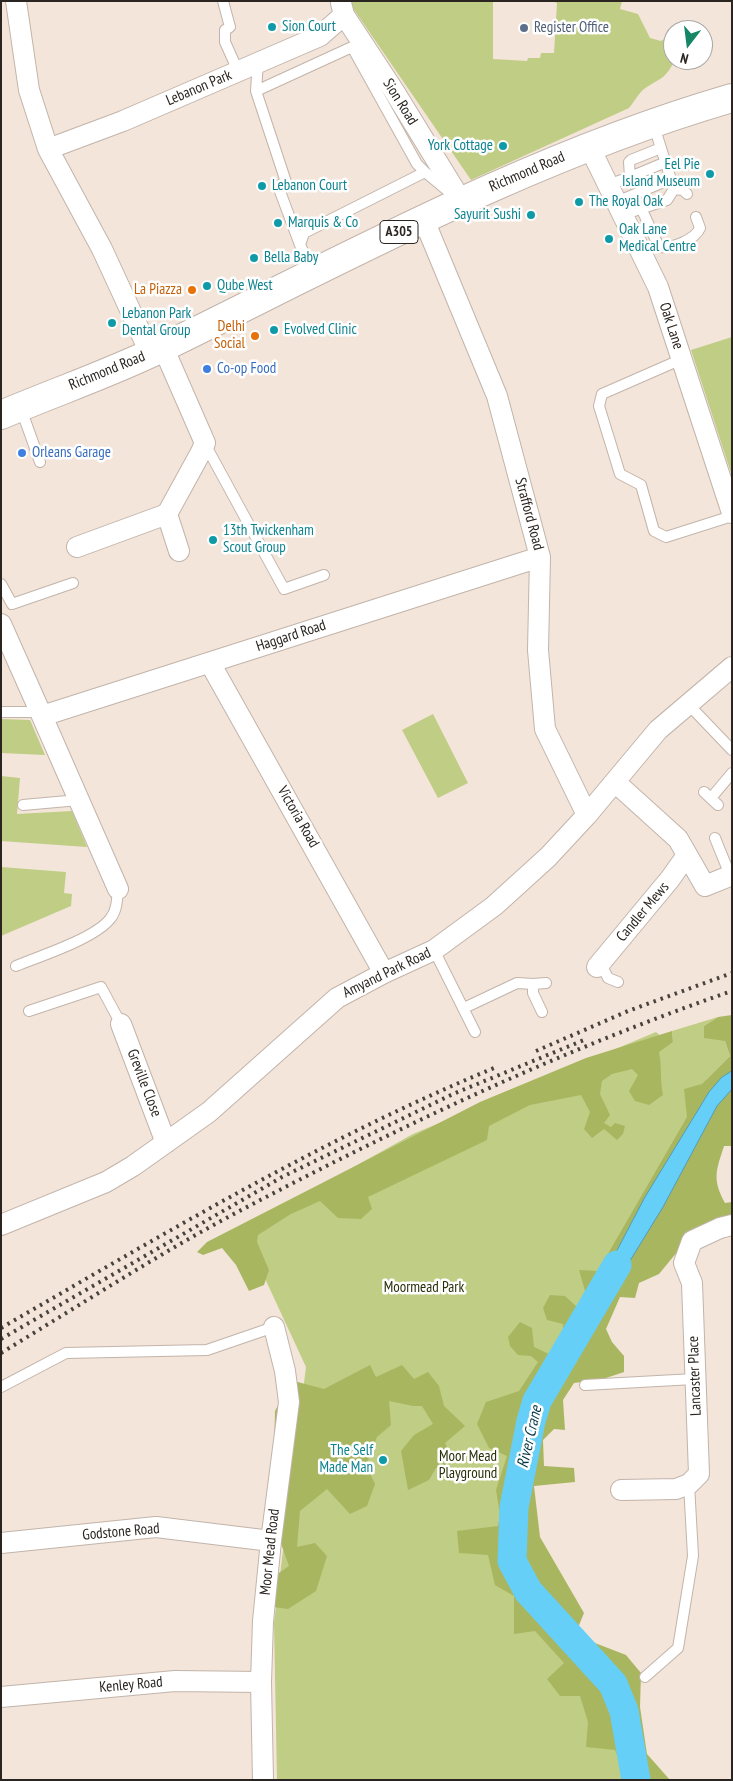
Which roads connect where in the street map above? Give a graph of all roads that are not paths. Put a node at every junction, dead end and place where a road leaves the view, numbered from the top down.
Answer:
1 (16, 1) edge
2 (223, 1) edge
3 (342, 8) edge
4 (352, 47) junction
5 (258, 62) junction
6 (238, 71) junction
7 (256, 91) junction
8 (732, 98) edge
9 (663, 128) junction
10 (589, 146) junction
11 (48, 149) junction
12 (666, 162) junction
13 (425, 172) junction
14 (630, 177) junction
15 (673, 184) junction
16 (687, 194) dead end
17 (615, 201) junction
18 (462, 202) junction
19 (642, 210) junction
20 (696, 217) dead end
21 (424, 220) junction
22 (300, 245) junction
23 (314, 272) junction
24 (156, 350) junction
25 (682, 359) junction
26 (11, 411) edge
27 (205, 443) junction
28 (40, 462) dead end
29 (167, 514) junction
30 (732, 515) edge
31 (77, 547) dead end
32 (180, 551) dead end
33 (540, 557) junction
34 (324, 575) dead end
35 (73, 583) dead end
36 (1, 584) edge
37 (1, 624) edge
38 (210, 663) junction
39 (732, 667) edge
40 (688, 704) junction
41 (1, 712) edge
42 (42, 714) junction
43 (732, 750) edge
44 (732, 773) edge
45 (615, 782) junction
46 (711, 798) dead end
47 (79, 800) junction
48 (23, 805) dead end
49 (587, 815) junction
50 (715, 838) dead end
51 (687, 855) junction
52 (731, 875) edge
53 (118, 890) joint
54 (434, 950) junction
55 (599, 964) joint
56 (16, 966) dead end
57 (384, 973) junction
58 (618, 982) dead end
59 (546, 983) dead end
60 (532, 984) junction
61 (464, 1008) junction
62 (29, 1011) dead end
63 (542, 1012) dead end
64 (121, 1024) joint
65 (475, 1032) dead end
66 (166, 1142) junction
67 (1, 1225) edge
68 (732, 1226) edge
69 (274, 1326) joint
70 (694, 1379) junction
71 (585, 1385) dead end
72 (1, 1388) edge
73 (690, 1484) junction
74 (621, 1490) dead end
75 (270, 1541) junction
76 (1, 1543) edge
77 (645, 1677) dead end
78 (261, 1682) junction
79 (1, 1696) edge
80 (263, 1780) edge

1 - 11 street
2 - 6 lane
3 - 4 lane
3 - 5 street, Lebanon Park
3 - 18 street, Sion Road
4 - 7 lane
4 - 13 lane
5 - 6 street, Lebanon Park
5 - 7 lane
6 - 11 street, Lebanon Park
7 - 22 lane
8 - 9 main road, A305
9 - 10 main road, Richmond Road / A305
9 - 12 lane
9 - 14 lane
10 - 17 street, Oak Lane
10 - 18 main road, Richmond Road / A305
11 - 24 street
12 - 14 lane
12 - 15 lane
13 - 18 lane
13 - 22 lane
14 - 17 lane
15 - 16 lane
15 - 17 lane
15 - 19 lane
17 - 19 lane
17 - 25 street, Oak Lane
18 - 21 main road, Richmond Road / A305
19 - 20 lane
21 - 23 main road, Richmond Road / A305
21 - 33 street, Strafford Road
22 - 23 lane
23 - 24 main road, Richmond Road / A305
24 - 26 main road, Richmond Road / A305
24 - 27 street
25 - 30 street, Oak Lane
25 - 30 lane
26 - 28 lane
27 - 29 street
27 - 34 lane
29 - 31 street
29 - 32 street
33 - 38 street, Haggard Road
33 - 49 street, Strafford Road
35 - 36 lane
37 - 42 street
38 - 42 street, Haggard Road
38 - 57 street, Victoria Road
39 - 40 street, Amyand Park Road
40 - 43 lane
40 - 45 street, Amyand Park Road
41 - 42 lane
42 - 47 street
44 - 46 lane
45 - 49 street, Amyand Park Road
45 - 51 street
47 - 48 lane
47 - 53 street
49 - 54 street, Amyand Park Road
50 - 52 lane
51 - 52 street
51 - 55 street, Candler Mews
53 - 56 lane
54 - 57 street, Amyand Park Road
54 - 61 lane
55 - 58 lane
57 - 66 street, Amyand Park Road
59 - 60 lane
60 - 61 lane
60 - 63 lane
61 - 65 lane
62 - 64 lane
64 - 66 street, Greville Close
66 - 67 street, Amyand Park Road
68 - 70 street, Lancaster Place
69 - 72 lane
69 - 75 street, Moor Mead Road
70 - 71 lane
70 - 73 street, Lancaster Place
73 - 74 street
73 - 77 lane
75 - 76 street, Godstone Road
75 - 78 street, Moor Mead Road
78 - 79 street, Kenley Road
78 - 80 street, Moor Mead Road

